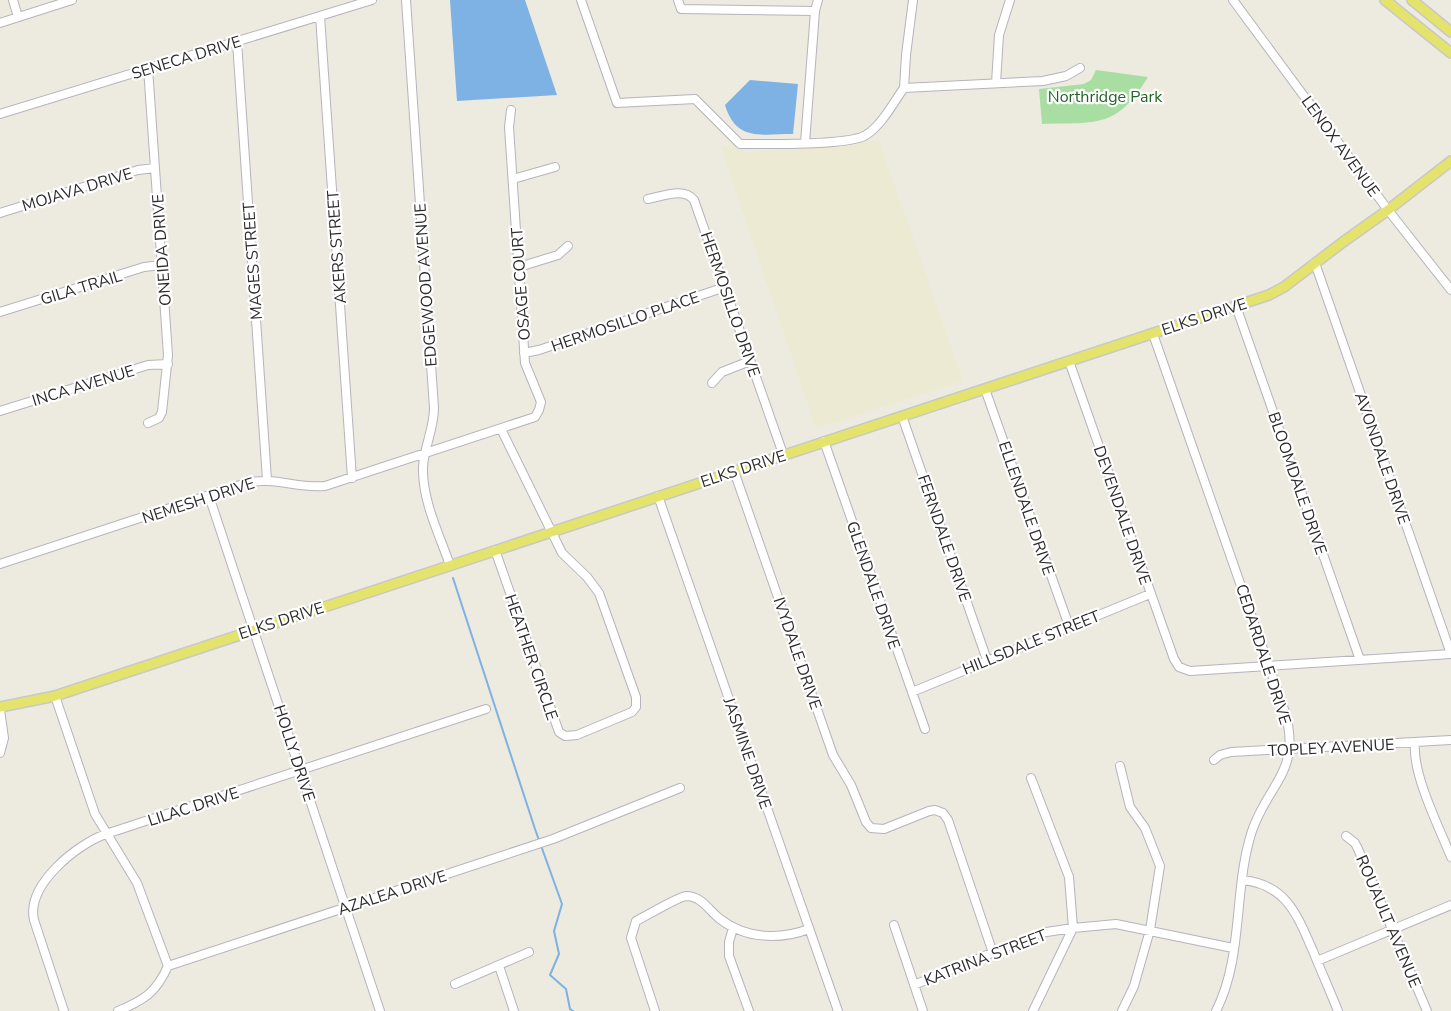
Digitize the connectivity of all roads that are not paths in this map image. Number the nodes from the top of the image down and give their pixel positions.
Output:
1 (13, 0) edge
2 (72, 0) edge
3 (372, 0) edge
4 (406, 0) edge
5 (581, 0) edge
6 (678, 0) edge
7 (818, 0) edge
8 (914, 0) edge
9 (1010, 0) edge
10 (1233, 0) edge
11 (1385, 0) edge
12 (1412, 0) edge
13 (815, 11) junction
14 (320, 16) junction
15 (18, 17) junction
16 (0, 23) edge
17 (1451, 32) edge
18 (237, 42) junction
19 (1451, 53) edge
20 (1080, 68) dead end
21 (148, 69) junction
22 (996, 83) junction
23 (904, 88) junction
24 (511, 110) dead end
25 (0, 114) edge
26 (805, 143) junction
27 (1451, 161) edge
28 (555, 167) dead end
29 (155, 168) junction
30 (513, 179) junction
31 (648, 199) dead end
32 (1388, 210) junction
33 (0, 213) edge
34 (568, 246) dead end
35 (1315, 263) junction
36 (162, 265) junction
37 (519, 267) junction
38 (725, 287) junction
39 (1451, 290) edge
40 (1236, 306) junction
41 (0, 312) edge
42 (1153, 334) junction
43 (524, 353) junction
44 (750, 361) junction
45 (1069, 361) junction
46 (168, 364) junction
47 (712, 383) dead end
48 (986, 389) junction
49 (0, 411) edge
50 (902, 416) junction
51 (148, 423) dead end
52 (501, 429) junction
53 (824, 441) junction
54 (425, 454) junction
55 (783, 454) junction
56 (734, 471) junction
57 (352, 478) junction
58 (267, 480) junction
59 (209, 496) junction
60 (658, 496) junction
61 (552, 531) junction
62 (495, 550) junction
63 (0, 564) edge
64 (450, 565) junction
65 (1150, 594) junction
66 (1069, 626) junction
67 (254, 629) junction
68 (1451, 654) edge
69 (987, 660) junction
70 (1360, 660) junction
71 (1269, 666) junction
72 (912, 692) junction
73 (55, 696) junction
74 (0, 708) edge
75 (486, 709) dead end
76 (925, 729) dead end
77 (1451, 740) edge
78 (1415, 743) junction
79 (1289, 748) junction
80 (0, 753) edge
81 (1214, 760) dead end
82 (1120, 766) dead end
83 (301, 770) junction
84 (1031, 778) dead end
85 (680, 788) dead end
86 (106, 834) junction
87 (1346, 836) dead end
88 (1451, 857) edge
89 (1243, 880) junction
90 (1451, 905) edge
91 (346, 907) junction
92 (894, 925) dead end
93 (733, 928) junction
94 (1073, 928) junction
95 (809, 929) junction
96 (1150, 930) junction
97 (1393, 930) junction
98 (1233, 948) junction
99 (529, 952) dead end
100 (993, 953) junction
101 (1317, 961) junction
102 (168, 966) junction
103 (499, 966) junction
104 (455, 984) dead end
105 (914, 985) junction
106 (64, 1011) edge
107 (118, 1011) edge
108 (380, 1011) edge
109 (514, 1011) edge
110 (655, 1011) edge
111 (748, 1011) edge
112 (838, 1011) edge
113 (923, 1011) edge
114 (1033, 1011) edge
115 (1122, 1011) edge
116 (1216, 1011) edge
117 (1338, 1011) edge
118 (1427, 1011) edge

1 - 15 street
2 - 15 street
3 - 14 street, SENECA DRIVE
4 - 54 street, EDGEWOOD AVENUE
5 - 26 street
6 - 13 street
7 - 13 street
8 - 23 street
9 - 22 street
10 - 32 street, LENOX AVENUE
11 - 19 main road
12 - 17 main road
13 - 26 street
14 - 18 street, SENECA DRIVE
14 - 57 street, AKERS STREET
15 - 16 street
18 - 21 street, SENECA DRIVE
18 - 58 street, MAGES STREET
20 - 22 street
21 - 25 street, SENECA DRIVE
21 - 29 street, ONEIDA DRIVE
22 - 23 street
23 - 26 street
24 - 30 street, OSAGE COURT
27 - 32 main road, ELKS DRIVE
28 - 30 street
29 - 33 street, MOJAVA DRIVE
29 - 36 street, ONEIDA DRIVE
30 - 37 street, OSAGE COURT
31 - 38 street, HERMOSILLO DRIVE
32 - 35 main road, ELKS DRIVE
32 - 39 street, LENOX AVENUE
34 - 37 street
35 - 40 main road, ELKS DRIVE
35 - 68 street, AVONDALE DRIVE
36 - 41 street, GILA TRAIL
36 - 46 street, ONEIDA DRIVE
37 - 43 street, OSAGE COURT
38 - 43 street, HERMOSILLO PLACE
38 - 44 street, HERMOSILLO DRIVE
40 - 42 main road, ELKS DRIVE
40 - 70 street, BLOOMDALE DRIVE
42 - 45 main road, ELKS DRIVE
42 - 71 street, CEDARDALE DRIVE
43 - 52 street, OSAGE COURT
44 - 47 street
44 - 55 street, HERMOSILLO DRIVE
45 - 48 main road, ELKS DRIVE
45 - 65 street, DEVENDALE DRIVE
46 - 49 street, INCA AVENUE
46 - 51 street, ONEIDA DRIVE
48 - 50 main road, ELKS DRIVE
48 - 66 street, ELLENDALE DRIVE
50 - 53 main road, ELKS DRIVE
50 - 69 street, FERNDALE DRIVE
52 - 54 street, NEMESH DRIVE
52 - 61 street
53 - 55 main road, ELKS DRIVE
53 - 72 street, GLENDALE DRIVE
54 - 57 street, NEMESH DRIVE
54 - 64 street, EDGEWOOD AVENUE
55 - 56 main road, ELKS DRIVE
56 - 60 main road, ELKS DRIVE
56 - 100 street, IVYDALE DRIVE
57 - 58 street, NEMESH DRIVE
58 - 59 street, NEMESH DRIVE
59 - 63 street, NEMESH DRIVE
59 - 67 street, HOLLY DRIVE
60 - 61 main road, ELKS DRIVE
60 - 95 street, JASMINE DRIVE
61 - 62 main road, ELKS DRIVE
61 - 62 street, HEATHER CIRCLE
62 - 64 main road, ELKS DRIVE
64 - 67 main road, ELKS DRIVE
65 - 66 street, HILLSDALE STREET
65 - 71 street, DEVENDALE DRIVE
66 - 69 street, HILLSDALE STREET
67 - 73 main road, ELKS DRIVE
67 - 83 street, HOLLY DRIVE
68 - 70 street
69 - 72 street, HILLSDALE STREET
70 - 71 street
71 - 79 street, CEDARDALE DRIVE
72 - 76 street, GLENDALE DRIVE
73 - 74 main road, ELKS DRIVE
73 - 86 street
74 - 80 street
75 - 83 street, LILAC DRIVE
77 - 78 street, TOPLEY AVENUE
78 - 79 street, TOPLEY AVENUE
78 - 88 street
79 - 81 street, TOPLEY AVENUE
79 - 89 street, CEDARDALE DRIVE
82 - 96 street
83 - 86 street, LILAC DRIVE
83 - 91 street, HOLLY DRIVE
84 - 94 street
85 - 91 street, AZALEA DRIVE
86 - 102 street
86 - 106 street, LILAC DRIVE
87 - 97 street, ROUAULT AVENUE
89 - 98 street, CEDARDALE DRIVE
89 - 101 street
90 - 97 street
91 - 102 street, AZALEA DRIVE
91 - 108 street, HOLLY DRIVE
92 - 105 street
93 - 95 street
93 - 110 street
93 - 111 street
94 - 96 street, KATRINA STREET
94 - 100 street, KATRINA STREET
94 - 114 street
95 - 112 street, JASMINE DRIVE
96 - 98 street, KATRINA STREET
96 - 115 street
97 - 101 street
97 - 118 street, ROUAULT AVENUE
98 - 116 street, CEDARDALE DRIVE
99 - 103 street
100 - 105 street, KATRINA STREET
101 - 117 street
102 - 107 street
103 - 104 street
103 - 109 street
105 - 113 street

